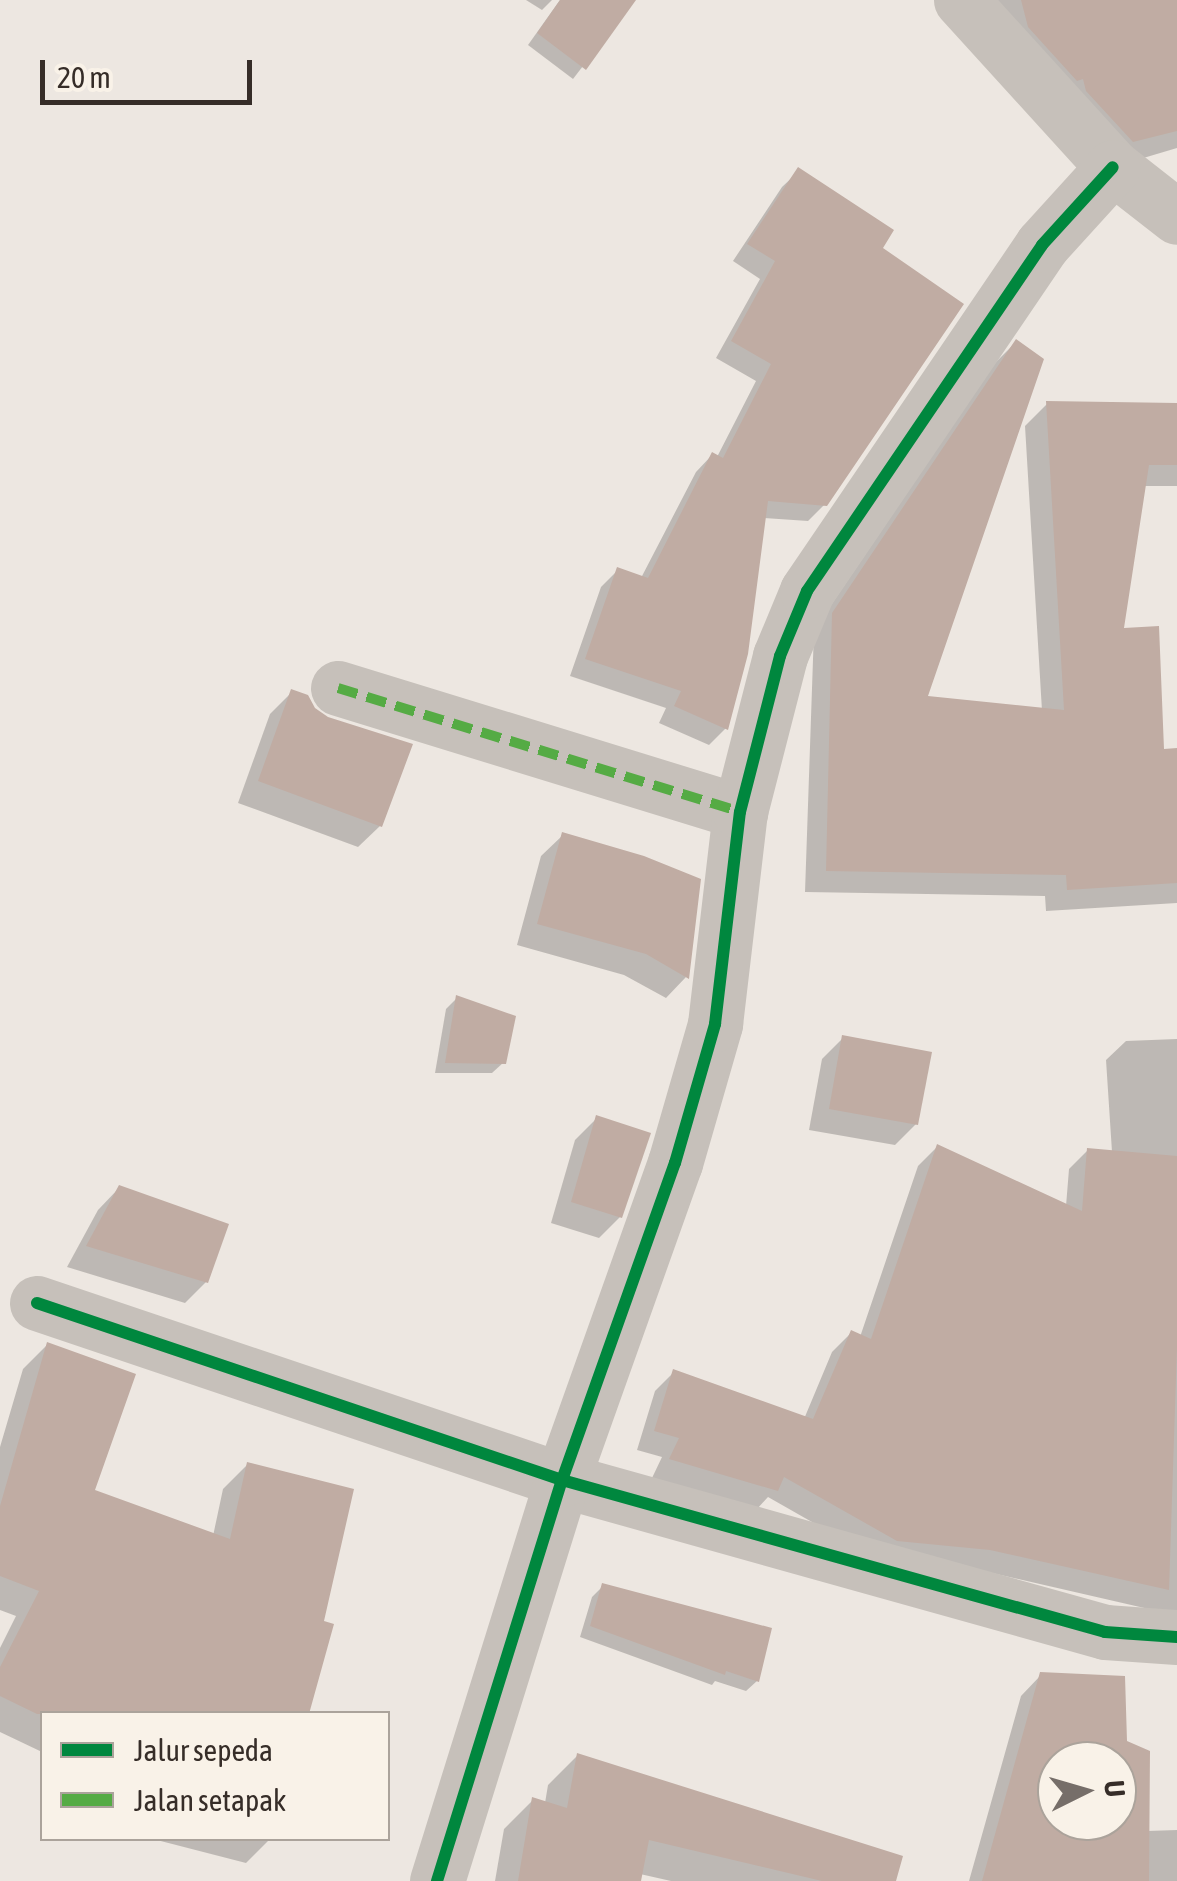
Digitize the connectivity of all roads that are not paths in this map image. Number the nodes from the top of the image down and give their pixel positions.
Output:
1 (961, 0) edge
2 (1113, 167) junction
3 (1177, 217) edge
4 (338, 688) dead end
5 (740, 812) junction
6 (38, 1303) dead end
7 (562, 1480) junction
8 (1177, 1636) edge
9 (437, 1881) edge

1 - 2 street
2 - 3 street
2 - 5 street
4 - 5 street
5 - 7 street
6 - 7 street
7 - 8 street
7 - 9 street

